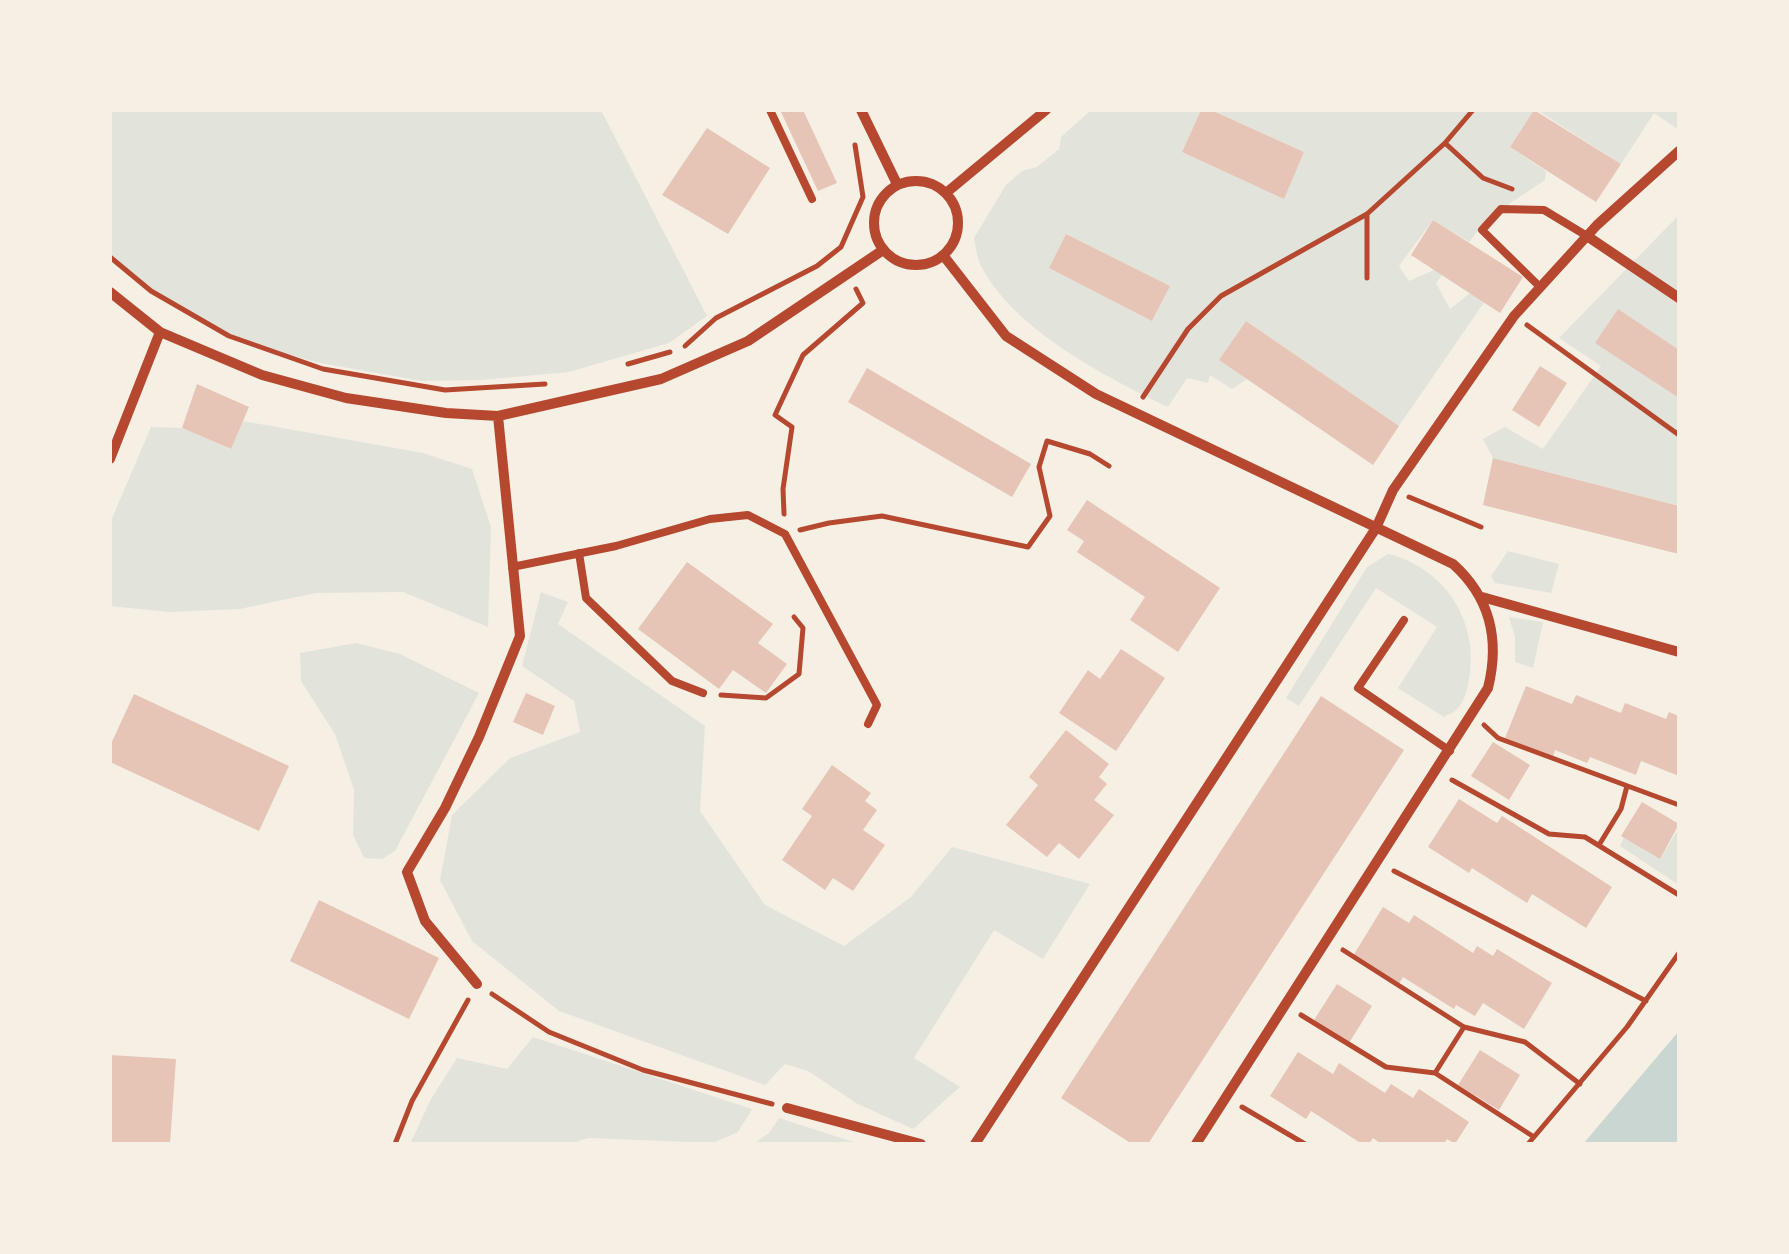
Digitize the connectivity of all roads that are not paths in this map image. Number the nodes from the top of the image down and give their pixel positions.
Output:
1 (770, 110) edge
2 (861, 110) edge
3 (1046, 110) edge
4 (1679, 152) edge
5 (897, 184) junction
6 (946, 193) junction
7 (812, 198) dead end
8 (1587, 236) junction
9 (883, 250) junction
10 (943, 256) junction
11 (1540, 287) junction
12 (110, 292) edge
13 (1679, 298) edge
14 (160, 332) junction
15 (498, 416) junction
16 (110, 459) edge
17 (1376, 528) junction
18 (580, 553) junction
19 (512, 567) junction
20 (1482, 597) junction
21 (1404, 620) dead end
22 (1679, 652) edge
23 (703, 694) road end
24 (868, 724) dead end
25 (1450, 751) junction
26 (477, 984) road end
27 (788, 1108) road end
28 (921, 1144) edge
29 (975, 1144) edge
30 (1196, 1144) edge

1 - 7 lane
2 - 5 street
3 - 6 street
4 - 8 street
5 - 6 street
5 - 9 street
6 - 10 street
8 - 11 street
8 - 11 lane
8 - 13 street
9 - 10 street
9 - 15 street
10 - 17 street
11 - 17 street
12 - 14 street
14 - 15 street
14 - 16 street
15 - 19 street
17 - 20 street
17 - 29 street
18 - 19 lane
18 - 23 lane
18 - 24 lane
19 - 26 street
20 - 22 street
20 - 25 street
21 - 25 lane
25 - 30 street
27 - 28 street

